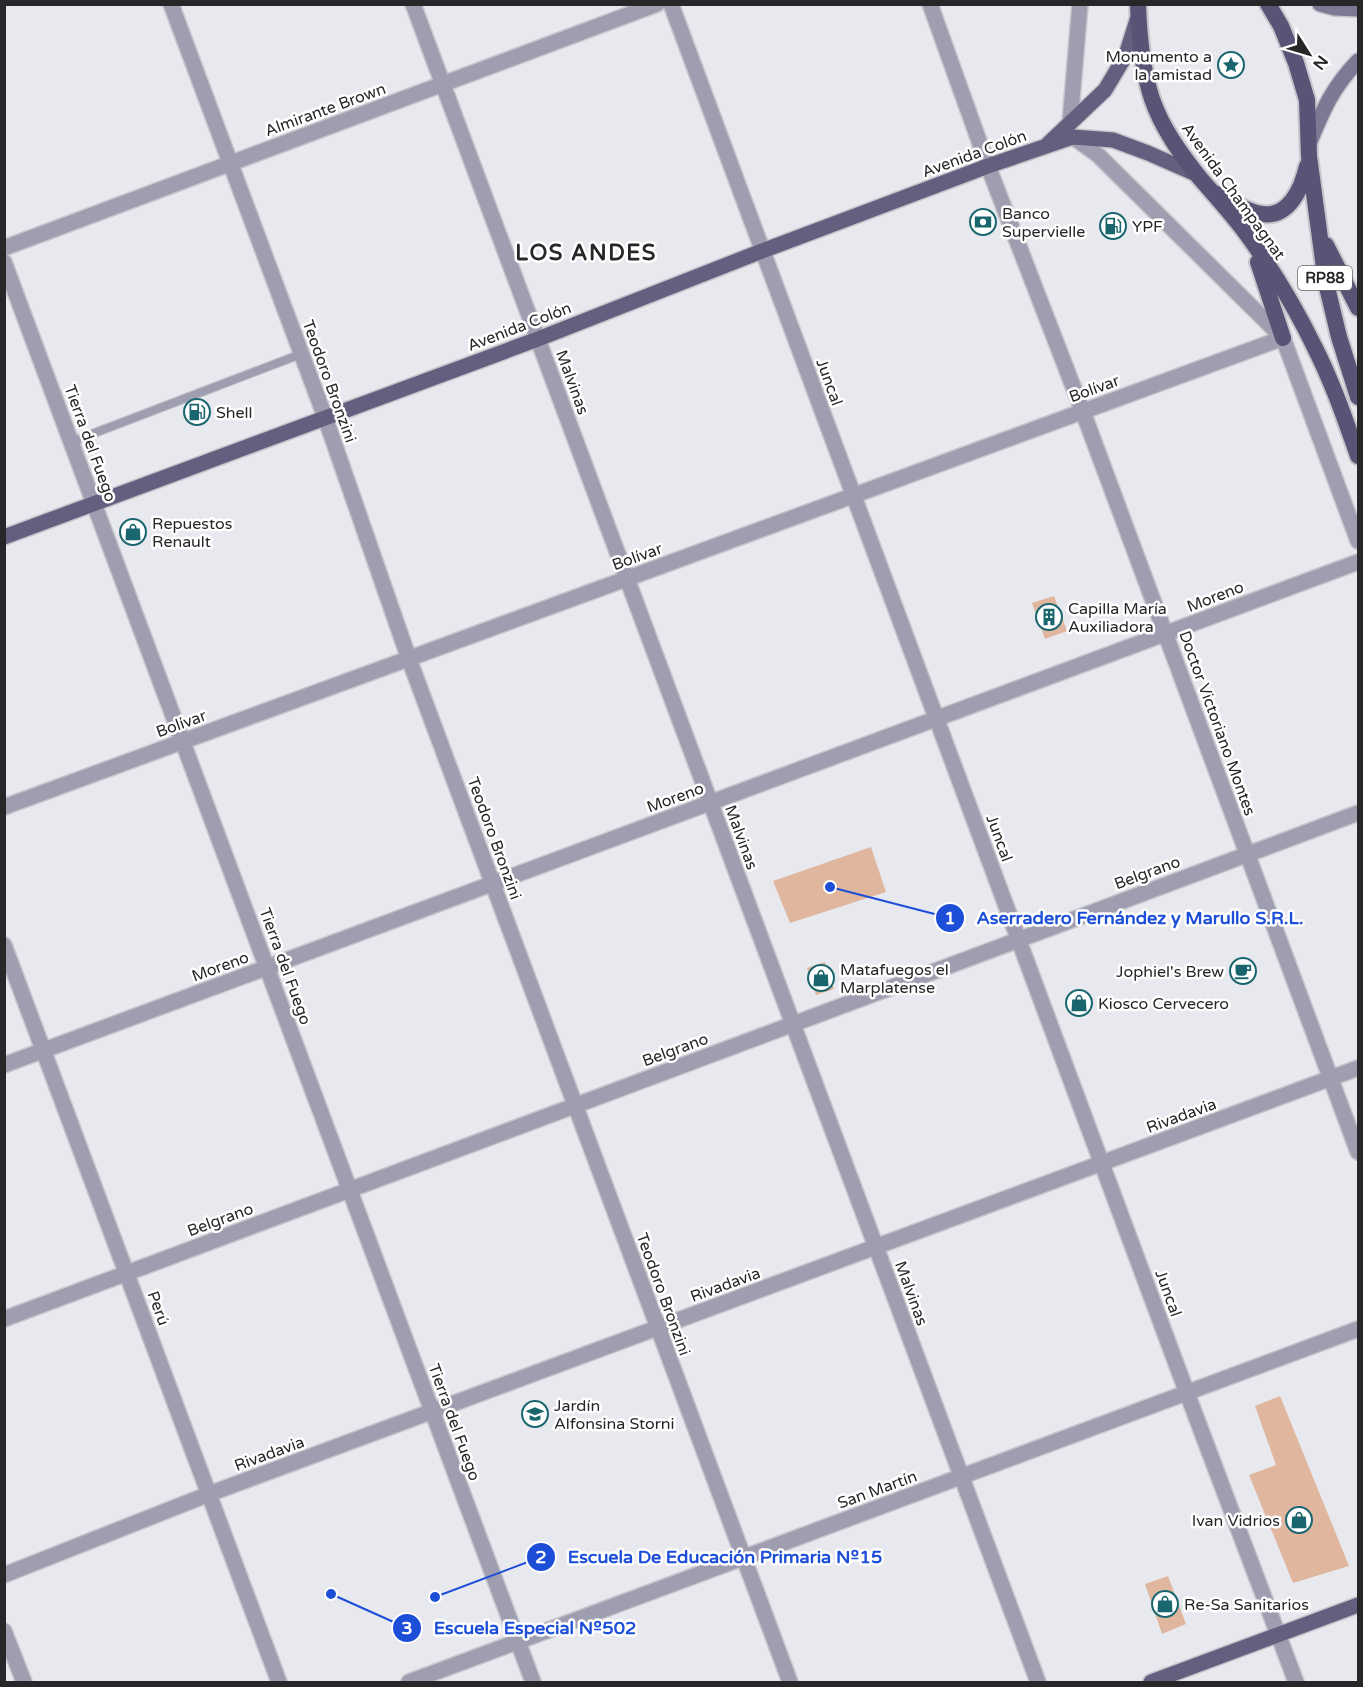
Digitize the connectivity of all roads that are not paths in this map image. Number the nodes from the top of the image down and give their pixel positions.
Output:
1 (171, 4) edge
2 (413, 4) edge
3 (657, 4) edge
4 (671, 4) edge
5 (930, 4) edge
6 (1080, 4) edge
7 (1268, 4) edge
8 (1320, 4) edge
9 (1359, 9) edge
10 (1138, 11) edge
11 (1359, 61) edge
12 (443, 84) junction
13 (1071, 130) junction
14 (1309, 150) junction
15 (230, 164) junction
16 (988, 166) junction
17 (1198, 175) junction
18 (1211, 191) junction
19 (1319, 232) junction
20 (1251, 238) junction
21 (4, 248) edge
22 (762, 251) junction
23 (4, 262) edge
24 (1359, 300) edge
25 (1358, 309) edge
26 (1283, 338) junction
27 (538, 339) junction
28 (301, 354) junction
29 (1359, 397) edge
30 (1083, 412) junction
31 (325, 417) junction
32 (71, 442) junction
33 (1359, 456) edge
34 (853, 496) junction
35 (95, 505) junction
36 (4, 537) edge
37 (1359, 541) edge
38 (1359, 562) edge
39 (627, 579) junction
40 (1166, 634) junction
41 (409, 659) junction
42 (936, 719) junction
43 (183, 742) junction
44 (710, 803) junction
45 (4, 807) edge
46 (1359, 813) edge
47 (1248, 854) junction
48 (493, 884) junction
49 (1018, 940) junction
50 (4, 945) edge
51 (267, 967) junction
52 (792, 1024) junction
53 (44, 1050) junction
54 (4, 1065) edge
55 (1359, 1068) edge
56 (1331, 1078) junction
57 (575, 1105) junction
58 (1359, 1152) edge
59 (1102, 1163) junction
60 (349, 1190) junction
61 (875, 1247) junction
62 (127, 1273) junction
63 (4, 1319) edge
64 (658, 1328) junction
65 (1359, 1329) edge
66 (1187, 1394) junction
67 (432, 1412) junction
68 (961, 1477) junction
69 (209, 1494) junction
70 (744, 1558) junction
71 (4, 1575) edge
72 (1359, 1605) edge
73 (4, 1631) edge
74 (1278, 1635) junction
75 (518, 1642) junction
76 (24, 1683) edge
77 (279, 1683) edge
78 (409, 1683) edge
79 (533, 1683) edge
80 (790, 1683) edge
81 (1038, 1683) edge
82 (1151, 1683) edge
83 (1296, 1683) edge

1 - 15 street, Teodoro Bronzini
2 - 12 street, Malvinas
3 - 12 street, Almirante Brown
4 - 22 street, Juncal
5 - 16 street, Doctor Victoriano Montes
6 - 13 street
7 - 14 highway, RP88
8 - 9 main road
10 - 13 main road, Avenida Colón
10 - 17 highway, Avenida Champagnat / RP88
11 - 14 main road
12 - 15 street, Almirante Brown
12 - 27 street, Malvinas
13 - 16 main road, Avenida Colón
13 - 17 main road
13 - 26 street
14 - 18 highway, RP88
14 - 19 highway, RP88
15 - 21 street, Almirante Brown
15 - 28 street, Teodoro Bronzini
16 - 22 main road, Avenida Colón
16 - 30 street, Doctor Victoriano Montes
17 - 18 highway, Avenida Champagnat / RP88
18 - 20 highway, Avenida Champagnat / RP88
19 - 25 highway
19 - 29 highway, RP88
20 - 26 highway
20 - 33 highway, Avenida Champagnat / RP88
22 - 27 main road, Avenida Colón
22 - 34 street, Juncal
23 - 32 street, Tierra del Fuego
24 - 25 street
26 - 30 street, Bolívar
26 - 37 street
27 - 31 main road, Avenida Colón
27 - 39 street, Malvinas
28 - 31 street, Teodoro Bronzini
28 - 32 lane
30 - 34 street, Bolívar
30 - 40 street, Doctor Victoriano Montes
31 - 35 main road, Avenida Colón
31 - 41 street, Teodoro Bronzini
32 - 35 street, Tierra del Fuego
34 - 39 street, Bolívar
34 - 42 street, Juncal
35 - 36 main road, Avenida Colón
35 - 43 street, Tierra del Fuego
38 - 40 street, Moreno
39 - 41 street, Bolívar
39 - 44 street, Malvinas
40 - 42 street, Moreno
40 - 47 street, Doctor Victoriano Montes
41 - 43 street, Bolívar
41 - 48 street, Teodoro Bronzini
42 - 44 street, Moreno
42 - 49 street, Juncal
43 - 45 street, Bolívar
43 - 51 street, Tierra del Fuego
44 - 48 street, Moreno
44 - 52 street, Malvinas
46 - 47 street, Belgrano
47 - 49 street, Belgrano
47 - 56 street, Doctor Victoriano Montes
48 - 51 street, Moreno
48 - 57 street, Teodoro Bronzini
49 - 52 street, Belgrano
49 - 59 street, Juncal
50 - 53 street, Perú
51 - 53 street, Moreno
51 - 60 street, Tierra del Fuego
52 - 57 street, Belgrano
52 - 61 street, Malvinas
53 - 54 street, Moreno
53 - 62 street, Perú
55 - 56 street, Rivadavia
56 - 58 street, Doctor Victoriano Montes
56 - 59 street, Rivadavia
57 - 60 street, Belgrano
57 - 64 street, Teodoro Bronzini
59 - 61 street, Rivadavia
59 - 66 street, Juncal
60 - 62 street, Belgrano
60 - 67 street, Tierra del Fuego
61 - 64 street, Rivadavia
61 - 68 street, Malvinas
62 - 63 street, Belgrano
62 - 69 street, Perú
64 - 67 street, Rivadavia
64 - 70 street, Teodoro Bronzini
65 - 66 street, San Martín
66 - 68 street, San Martín
66 - 74 street, Juncal
67 - 69 street, Rivadavia
67 - 75 street, Tierra del Fuego
68 - 70 street, San Martín
68 - 81 street, Malvinas
69 - 71 street, Rivadavia
69 - 77 street, Perú
70 - 75 street, San Martín
70 - 80 street, Teodoro Bronzini
72 - 74 main road
73 - 76 street
74 - 82 main road
74 - 83 street, Juncal
75 - 78 street, San Martín
75 - 79 street, Tierra del Fuego

